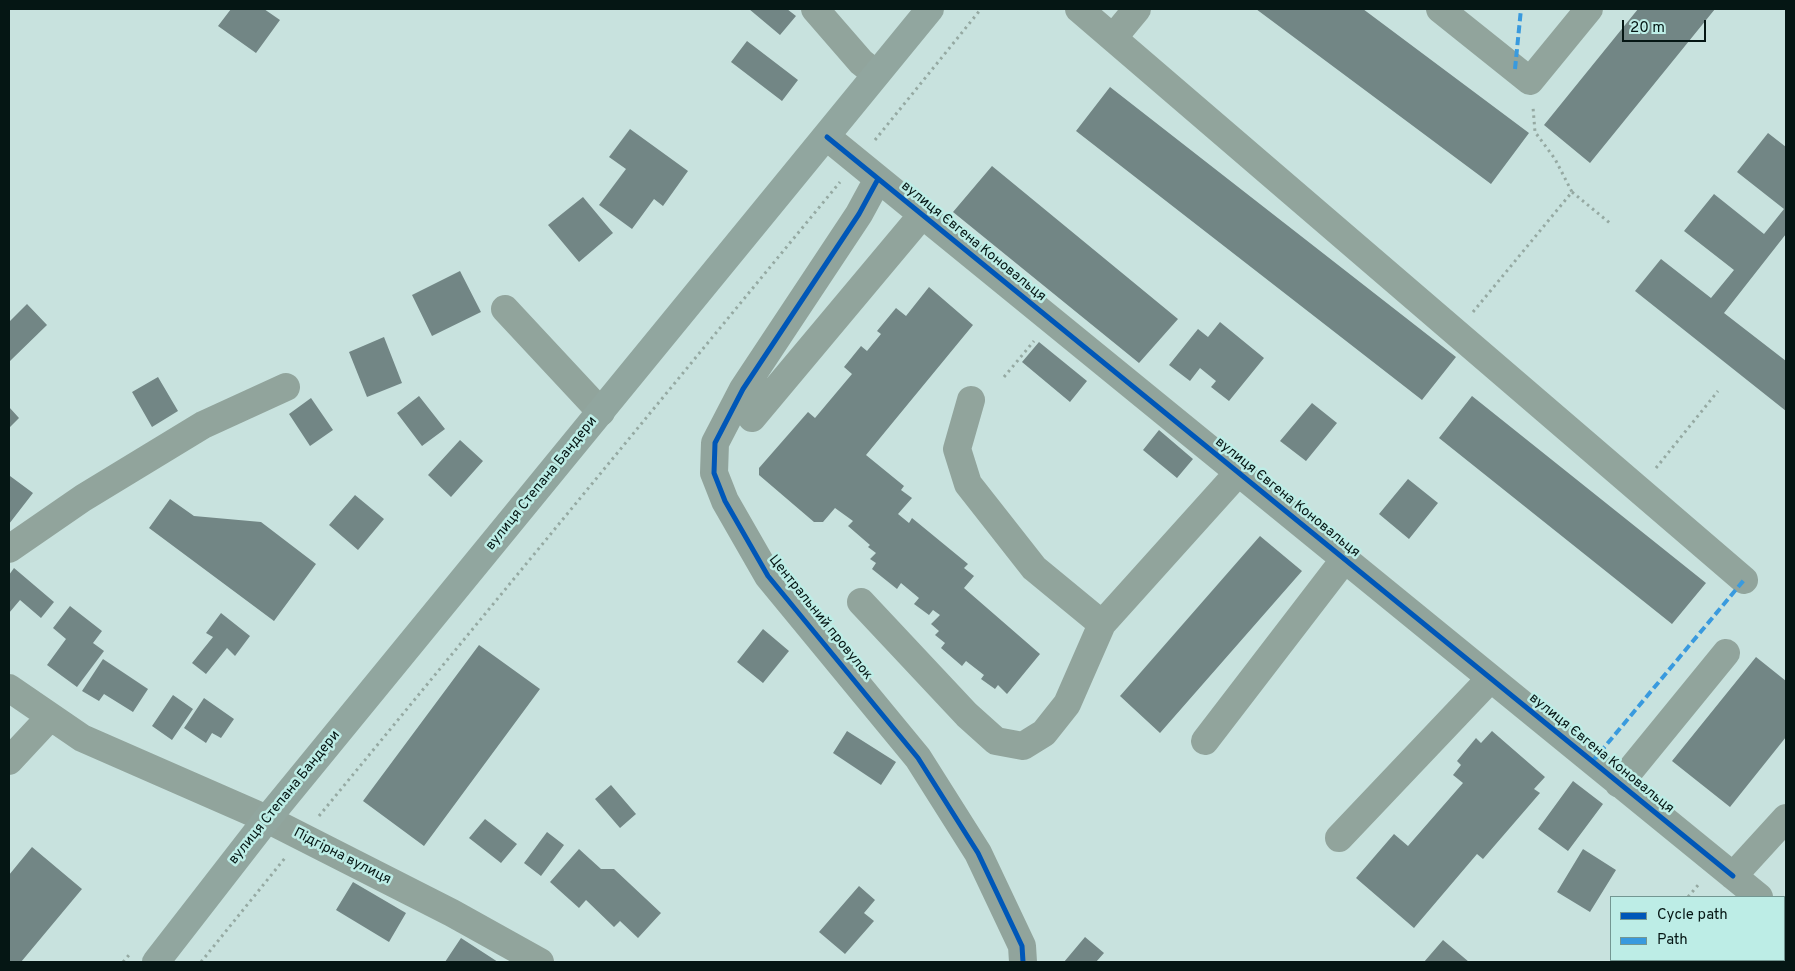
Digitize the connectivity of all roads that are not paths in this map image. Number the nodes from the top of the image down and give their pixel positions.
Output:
1 (930, 9) edge
2 (1079, 9) edge
3 (1137, 9) edge
4 (1440, 9) edge
5 (1589, 9) edge
6 (820, 13) edge
7 (1113, 38) junction
8 (876, 74) junction
9 (827, 137) junction
10 (878, 179) junction
11 (922, 215) junction
12 (505, 309) dead end
13 (286, 387) dead end
14 (971, 400) dead end
15 (601, 412) junction
16 (752, 418) dead end
17 (1238, 473) junction
18 (9, 550) edge
19 (1344, 560) junction
20 (1744, 580) dead end
21 (861, 602) dead end
22 (1102, 624) junction
23 (1726, 653) dead end
24 (1490, 679) junction
25 (9, 688) edge
26 (50, 717) junction
27 (1206, 742) dead end
28 (9, 762) edge
29 (1619, 784) junction
30 (1786, 818) edge
31 (267, 819) junction
32 (1339, 838) dead end
33 (1733, 876) junction
34 (1758, 896) edge
35 (156, 962) edge
36 (540, 962) edge
37 (1023, 962) edge

1 - 8 main road, вулиця Степана Бандери
2 - 7 street
3 - 7 street
4 - 5 street
6 - 8 street
7 - 20 street
8 - 9 main road, вулиця Степана Бандери
9 - 10 street, вулиця Євгена Коновальця
9 - 15 main road, вулиця Степана Бандери
10 - 11 street, вулиця Євгена Коновальця
10 - 37 street, Центральний провулок
11 - 16 street
11 - 17 street, вулиця Євгена Коновальця
12 - 15 street
13 - 18 street
14 - 22 street
15 - 31 main road, вулиця Степана Бандери
17 - 19 street, вулиця Євгена Коновальця
17 - 22 street
19 - 24 street, вулиця Євгена Коновальця
19 - 27 street
21 - 22 street
23 - 29 street
24 - 29 street, вулиця Євгена Коновальця
24 - 32 street
25 - 26 street, Підгірна вулиця
26 - 28 street
26 - 31 street, Підгірна вулиця
29 - 33 street, вулиця Євгена Коновальця
30 - 33 street
31 - 35 main road, вулиця Степана Бандери
31 - 36 street, Підгірна вулиця
33 - 34 street, вулиця Євгена Коновальця

